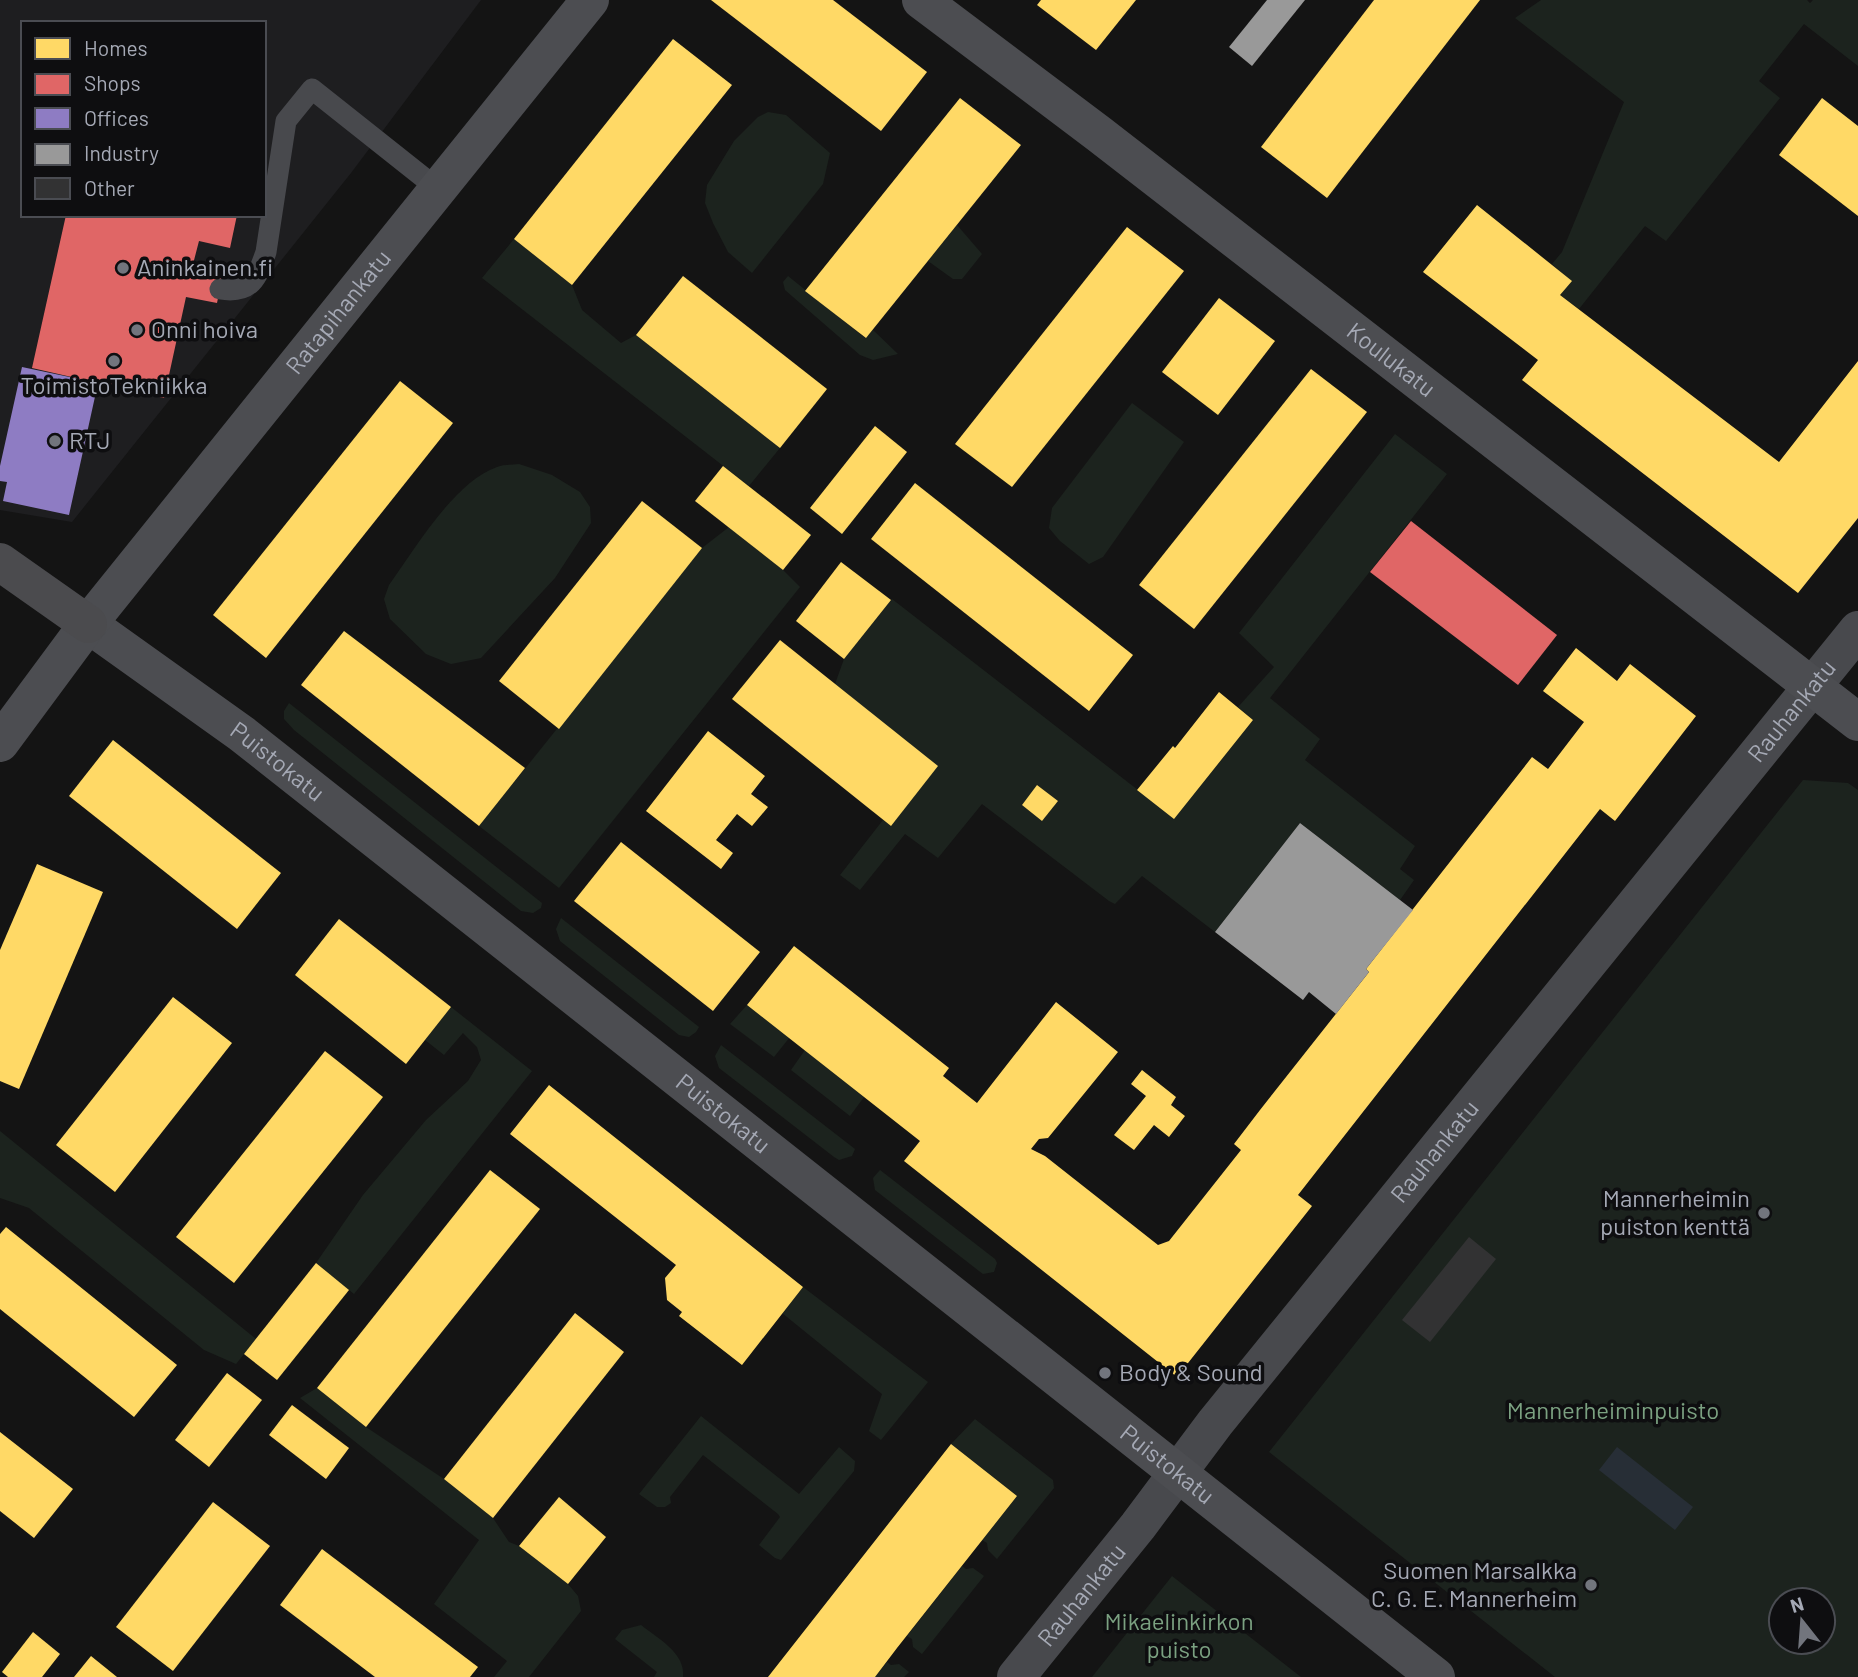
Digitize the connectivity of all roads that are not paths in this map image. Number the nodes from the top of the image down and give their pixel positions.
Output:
1 (590, 0) edge
2 (921, 0) edge
3 (438, 190) junction
4 (220, 289) dead end
5 (0, 562) edge
6 (88, 624) junction
7 (1858, 630) edge
8 (1813, 687) junction
9 (1858, 722) edge
10 (0, 743) edge
11 (1178, 1474) junction
12 (1016, 1677) edge
13 (1436, 1677) edge

1 - 3 main road, Ratapihankatu
2 - 8 main road, Koulukatu
3 - 4 lane
3 - 6 main road, Ratapihankatu
5 - 6 highway, Puistokatu
6 - 10 main road, Ratapihankatu
6 - 11 main road, Puistokatu
7 - 8 street, Rauhankatu
8 - 9 main road, Koulukatu
8 - 11 street, Rauhankatu
11 - 12 street, Rauhankatu
11 - 13 main road, Puistokatu

